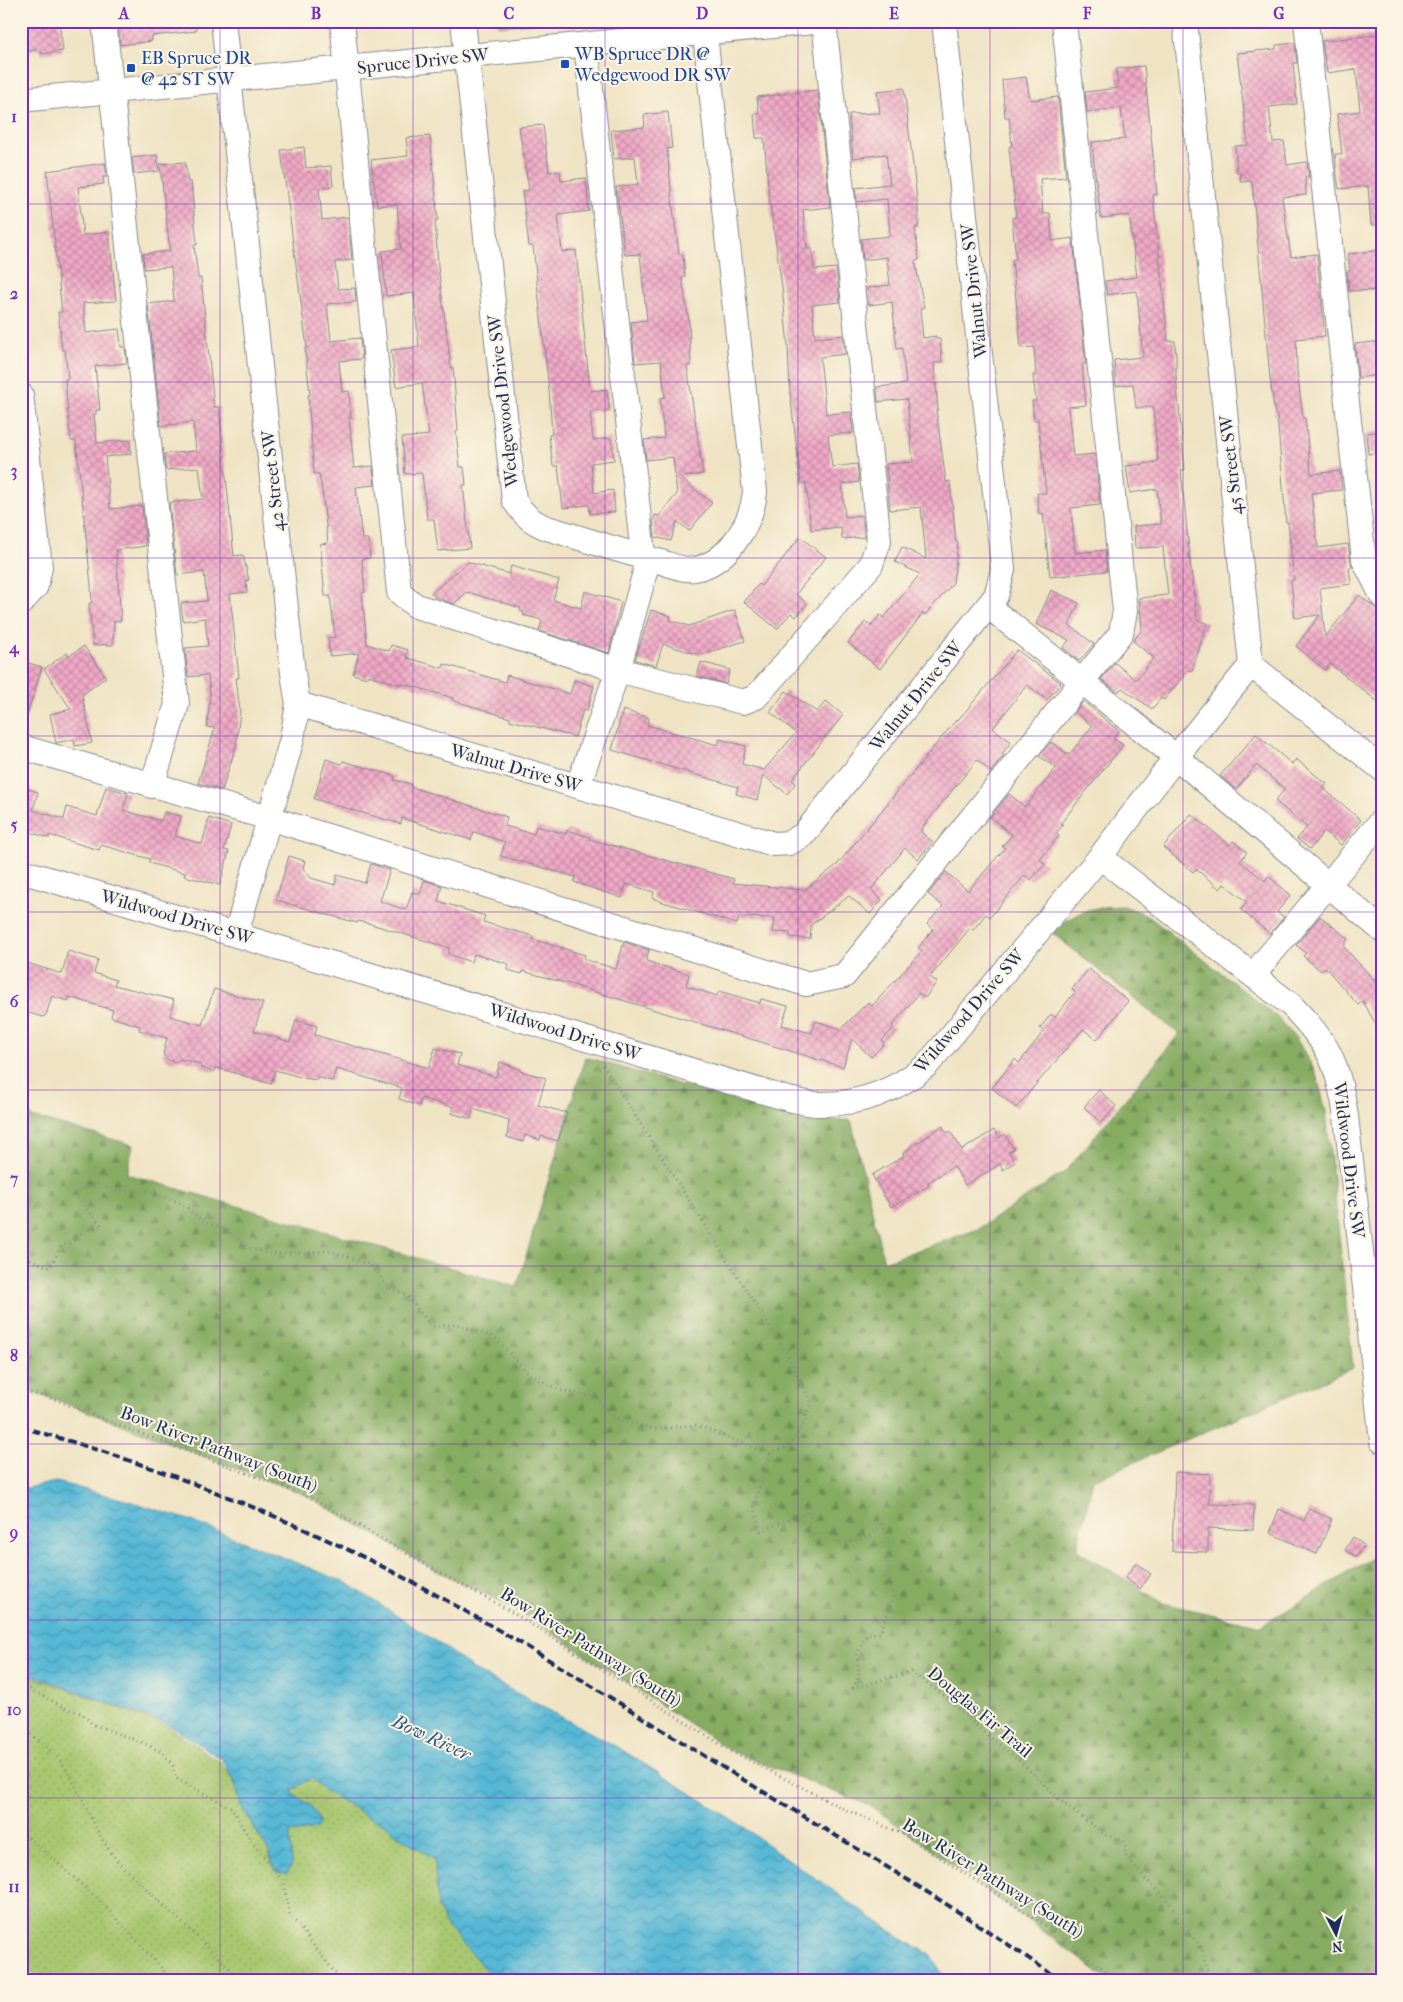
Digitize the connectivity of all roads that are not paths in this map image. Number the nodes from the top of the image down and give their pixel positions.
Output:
1 (104, 21) edge
2 (223, 21) edge
3 (342, 21) edge
4 (463, 21) edge
5 (824, 21) edge
6 (944, 21) edge
7 (1064, 21) edge
8 (1185, 21) edge
9 (1306, 21) edge
10 (705, 34) junction
11 (586, 45) junction
12 (466, 56) junction
13 (348, 68) junction
14 (229, 79) junction
15 (112, 91) junction
16 (21, 100) edge
17 (21, 396) edge
18 (644, 557) junction
19 (1382, 596) edge
20 (21, 603) edge
21 (988, 606) junction
22 (1251, 665) junction
23 (618, 670) junction
24 (1083, 682) junction
25 (298, 704) junction
26 (21, 747) edge
27 (1176, 757) junction
28 (1382, 769) edge
29 (152, 786) junction
30 (578, 786) junction
31 (269, 818) junction
32 (1382, 820) edge
33 (1100, 857) junction
34 (21, 871) edge
35 (1329, 885) junction
36 (1382, 930) edge
37 (236, 934) junction
38 (1253, 975) junction
39 (1382, 1441) edge

1 - 15 street
2 - 14 street, 42 Street SW
3 - 13 street
4 - 12 street, Wedgewood Drive SW
5 - 10 street, Spruce Drive SW
5 - 23 street
6 - 21 street, Walnut Drive SW
7 - 24 street
8 - 22 street, 45 Street SW
9 - 19 street
10 - 11 street, Spruce Drive SW
10 - 18 street, Wedgewood Drive SW
11 - 12 street, Spruce Drive SW
11 - 18 street
12 - 13 street, Spruce Drive SW
12 - 18 street, Wedgewood Drive SW
13 - 14 street, Spruce Drive SW
13 - 23 street
14 - 15 street, Spruce Drive SW
14 - 25 street, 42 Street SW
15 - 16 street, Spruce Drive SW
15 - 29 street
17 - 20 street
18 - 23 street
21 - 24 street
21 - 30 street, Walnut Drive SW
22 - 27 street
22 - 28 street
23 - 30 street
24 - 27 street
24 - 31 street
25 - 30 street, Walnut Drive SW
25 - 31 street, 42 Street SW
26 - 29 street
27 - 33 street
27 - 35 street
29 - 31 street
31 - 37 street, 42 Street SW
32 - 35 street
33 - 37 street, Wildwood Drive SW
33 - 38 street, Wildwood Drive SW
34 - 37 street, Wildwood Drive SW
35 - 36 street
35 - 38 street
38 - 39 street, Wildwood Drive SW

